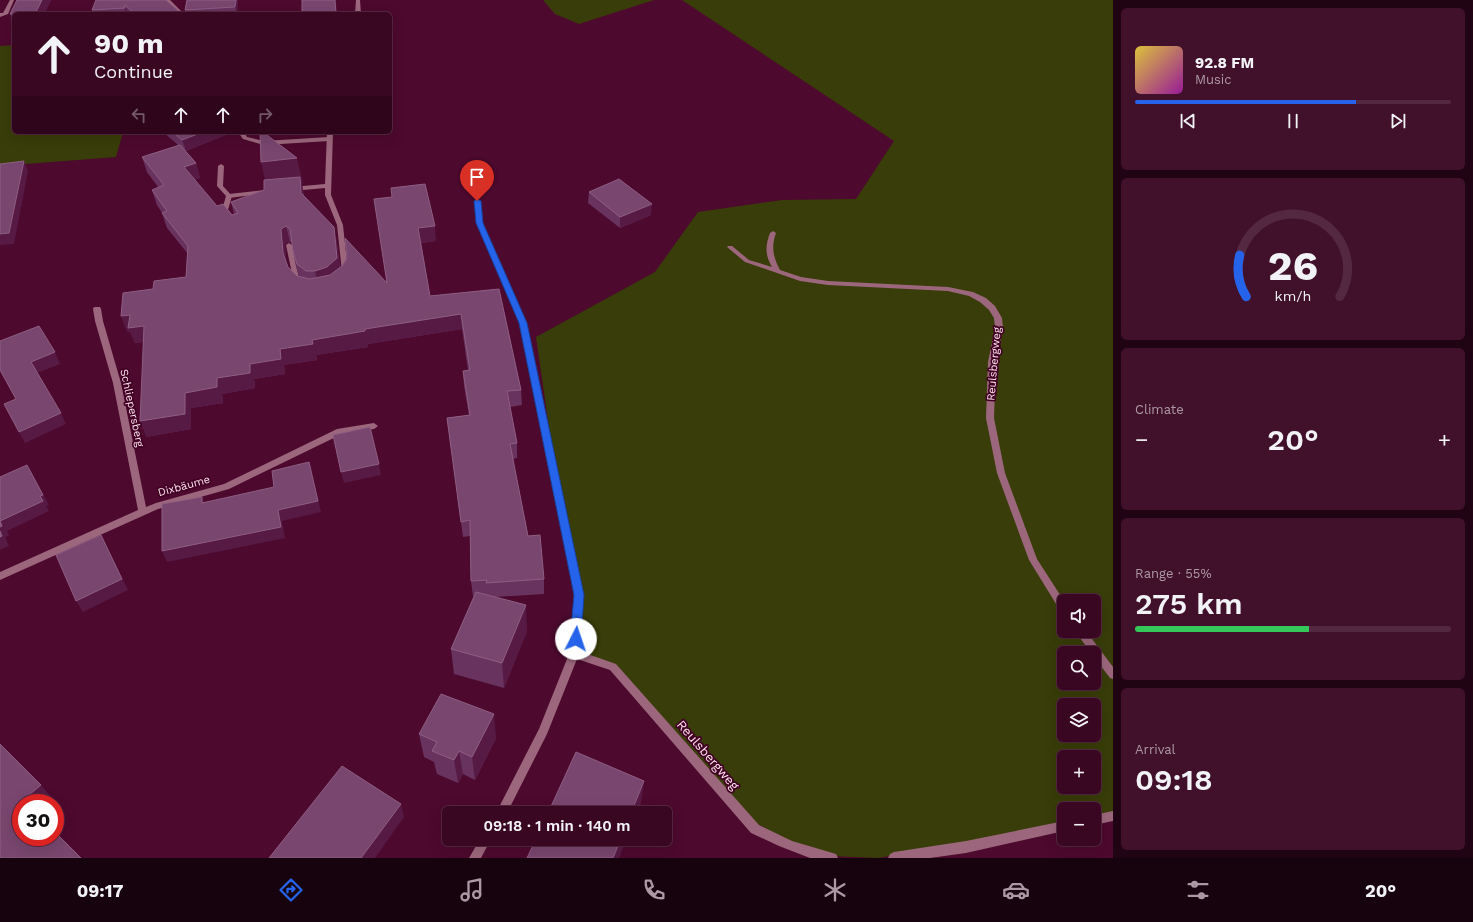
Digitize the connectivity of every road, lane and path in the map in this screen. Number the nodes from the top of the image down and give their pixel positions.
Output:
1 (12, 0) edge
2 (167, 0) edge
3 (358, 0) edge
4 (179, 12) edge
5 (358, 12) edge
6 (0, 15) edge
7 (242, 134) edge
8 (330, 134) edge
9 (329, 139) junction
10 (221, 166) dead end
11 (328, 186) junction
12 (282, 190) edge
13 (275, 191) edge
14 (229, 196) junction
15 (477, 201) dead end
16 (234, 222) edge
17 (773, 233) dead end
18 (289, 245) edge
19 (730, 247) dead end
20 (777, 270) junction
21 (341, 280) edge
22 (302, 288) edge
23 (97, 309) dead end
24 (374, 426) dead end
25 (143, 512) junction
26 (0, 576) edge
27 (1057, 598) edge
28 (1085, 638) edge
29 (574, 654) junction
30 (1113, 674) edge
31 (505, 806) edge
32 (1113, 816) edge
33 (1101, 819) edge
34 (1057, 828) edge
35 (482, 846) edge
36 (475, 858) edge
37 (832, 858) edge
38 (894, 858) edge

1 - 6 street
2 - 4 street
3 - 5 street
7 - 9 street
8 - 9 street
9 - 11 street
10 - 14 street
11 - 12 street
11 - 21 street
13 - 14 street
14 - 16 street
15 - 29 street
17 - 20 street
18 - 22 street
19 - 20 street, Reulsbergweg
20 - 27 street, Reulsbergweg
23 - 25 street, Schliepersberg
24 - 25 street, Dixbäume
25 - 26 street, Dixbäume
28 - 30 street
29 - 31 street
29 - 37 street, Reulsbergweg
32 - 33 street
34 - 38 street
35 - 36 street

